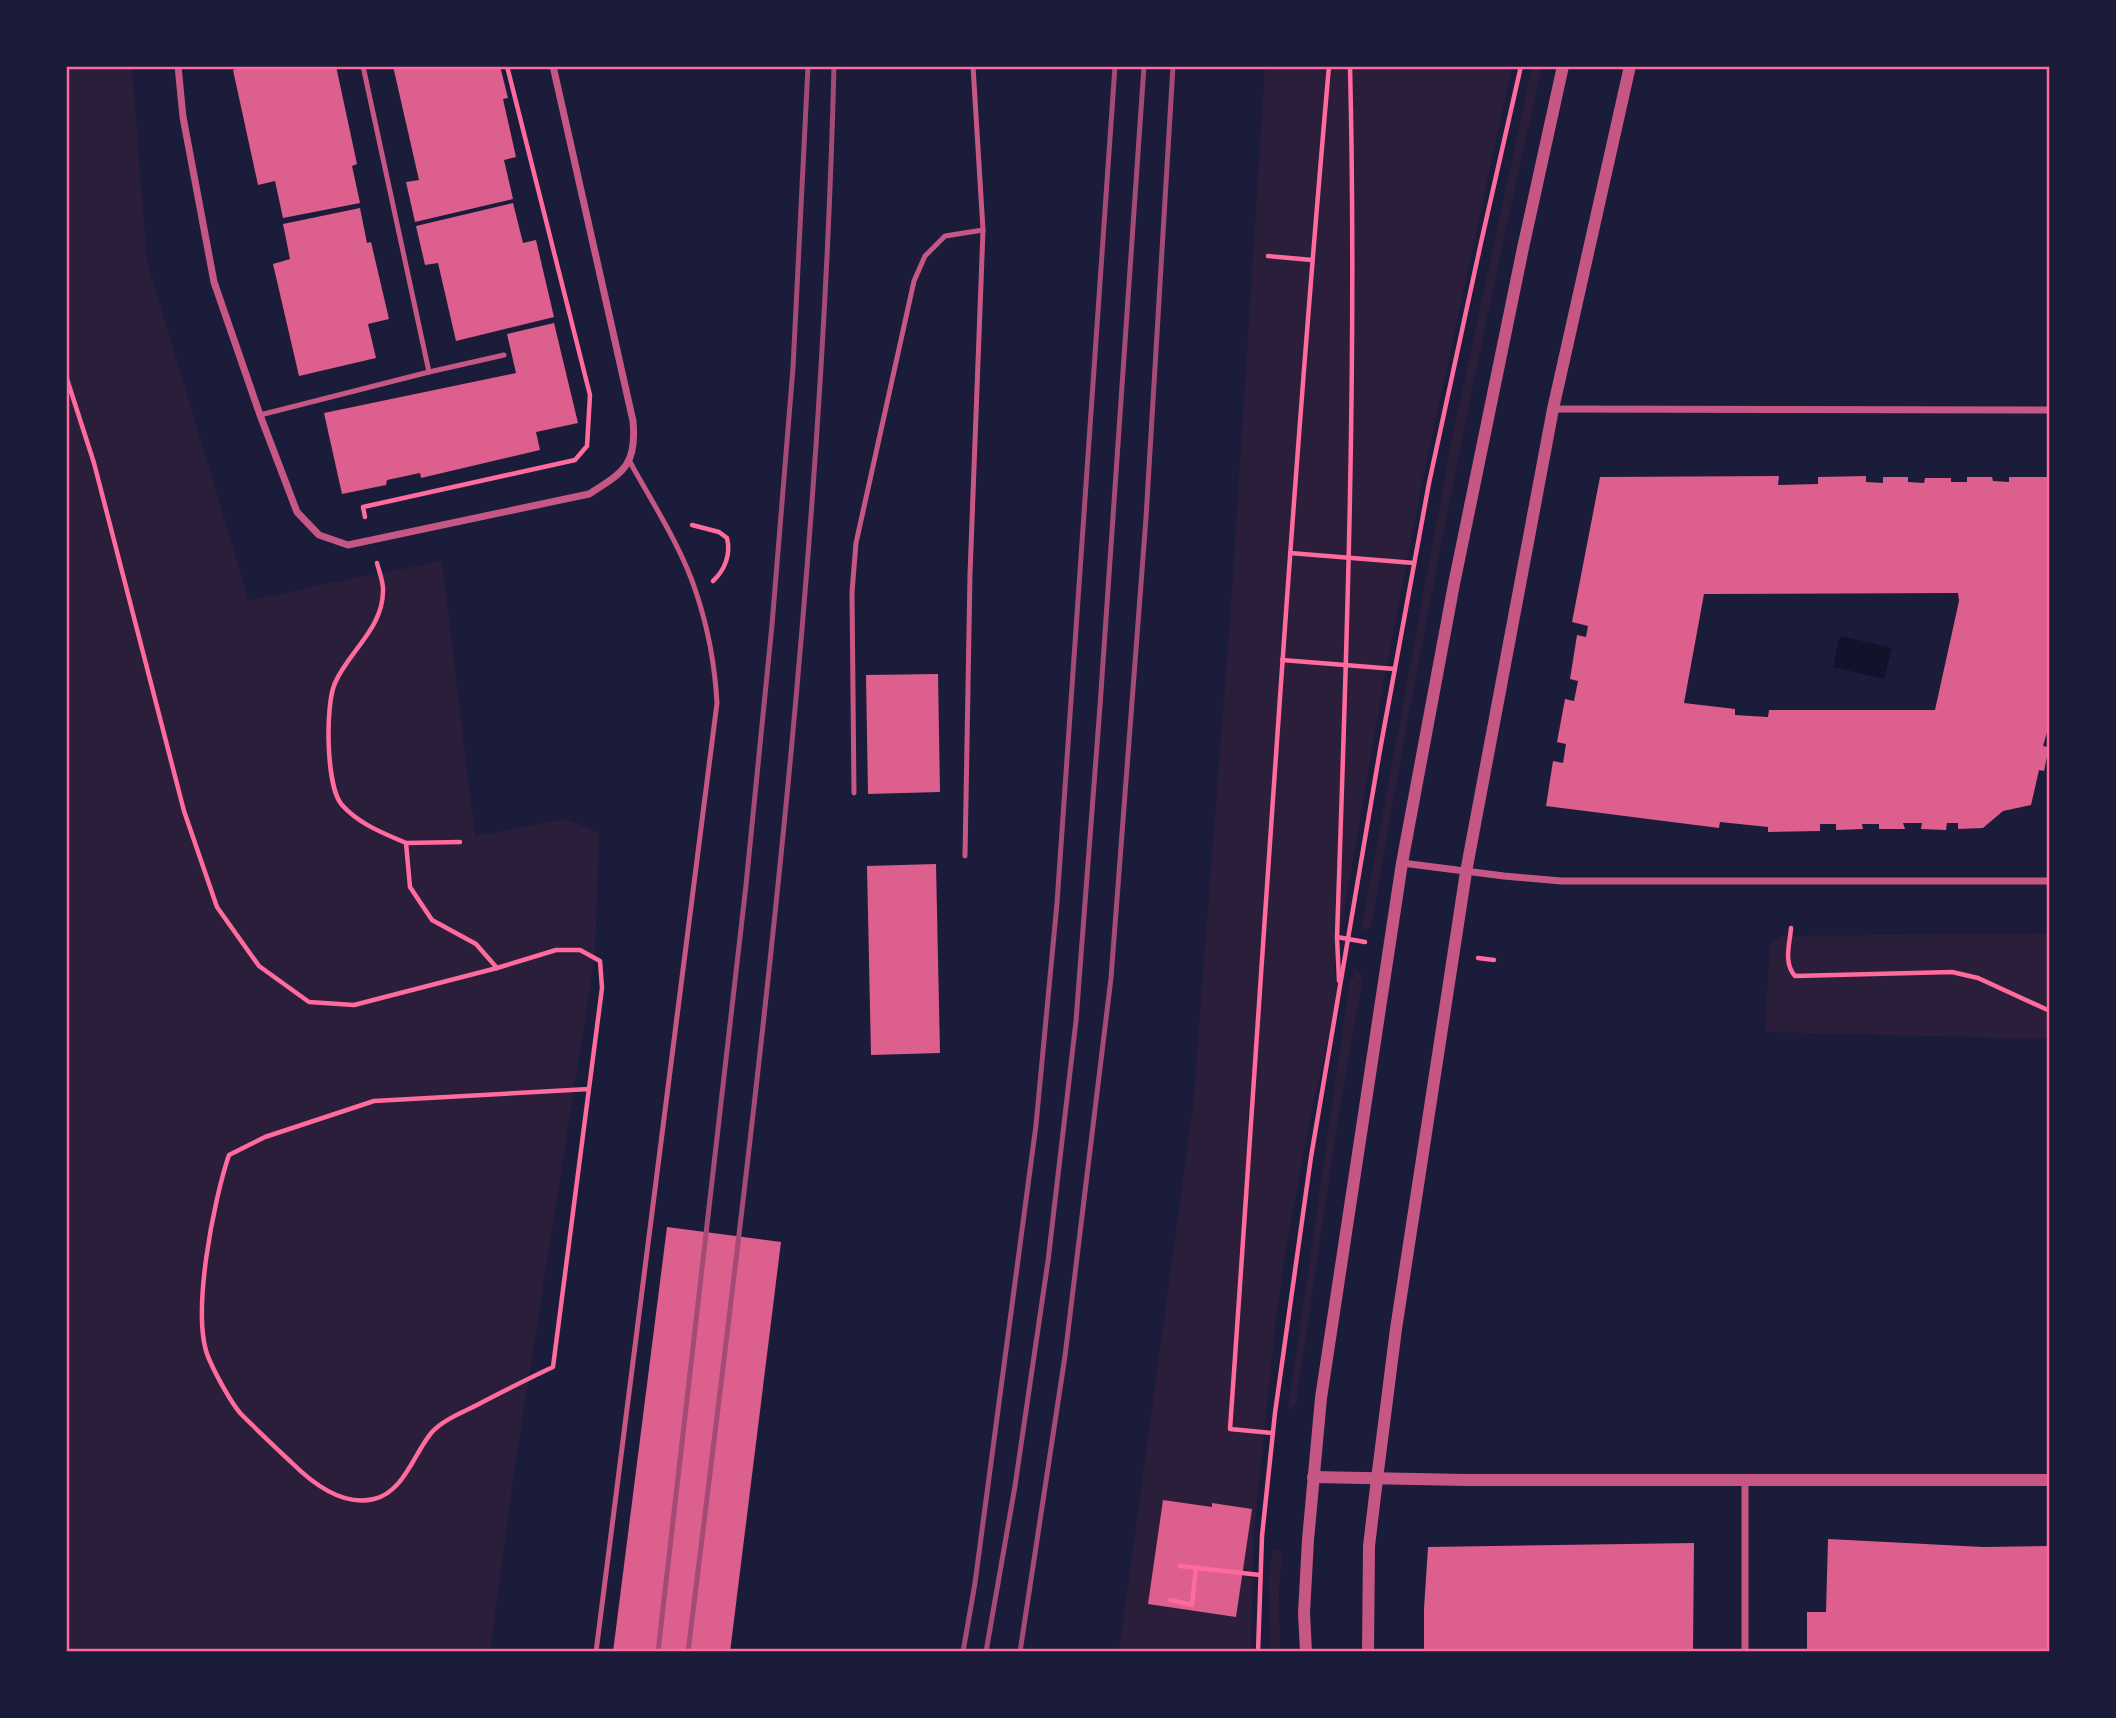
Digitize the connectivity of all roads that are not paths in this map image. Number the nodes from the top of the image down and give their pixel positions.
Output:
1 (178, 66) edge
2 (363, 66) edge
3 (553, 66) edge
4 (973, 66) edge
5 (1563, 66) edge
6 (1630, 66) edge
7 (983, 230) junction
8 (504, 355) dead end
9 (429, 372) junction
10 (1553, 409) junction
11 (2049, 410) edge
12 (260, 415) junction
13 (630, 461) junction
14 (854, 793) dead end
15 (965, 856) dead end
16 (1402, 863) junction
17 (1466, 872) junction
18 (2049, 881) edge
19 (1313, 1477) junction
20 (1377, 1479) junction
21 (1745, 1479) junction
22 (2049, 1480) edge
23 (596, 1651) edge
24 (1306, 1651) edge
25 (1368, 1651) edge
26 (1745, 1651) edge

1 - 12 street
2 - 9 lane
3 - 13 street
4 - 7 lane
5 - 16 street
6 - 10 street
7 - 14 lane
7 - 15 lane
8 - 9 lane
9 - 12 lane
10 - 11 street
10 - 17 street
12 - 13 street
13 - 23 lane
16 - 17 street
16 - 19 street
17 - 18 street
17 - 20 street
19 - 20 street
19 - 24 street
20 - 21 street
20 - 25 street
21 - 22 street
21 - 26 street

